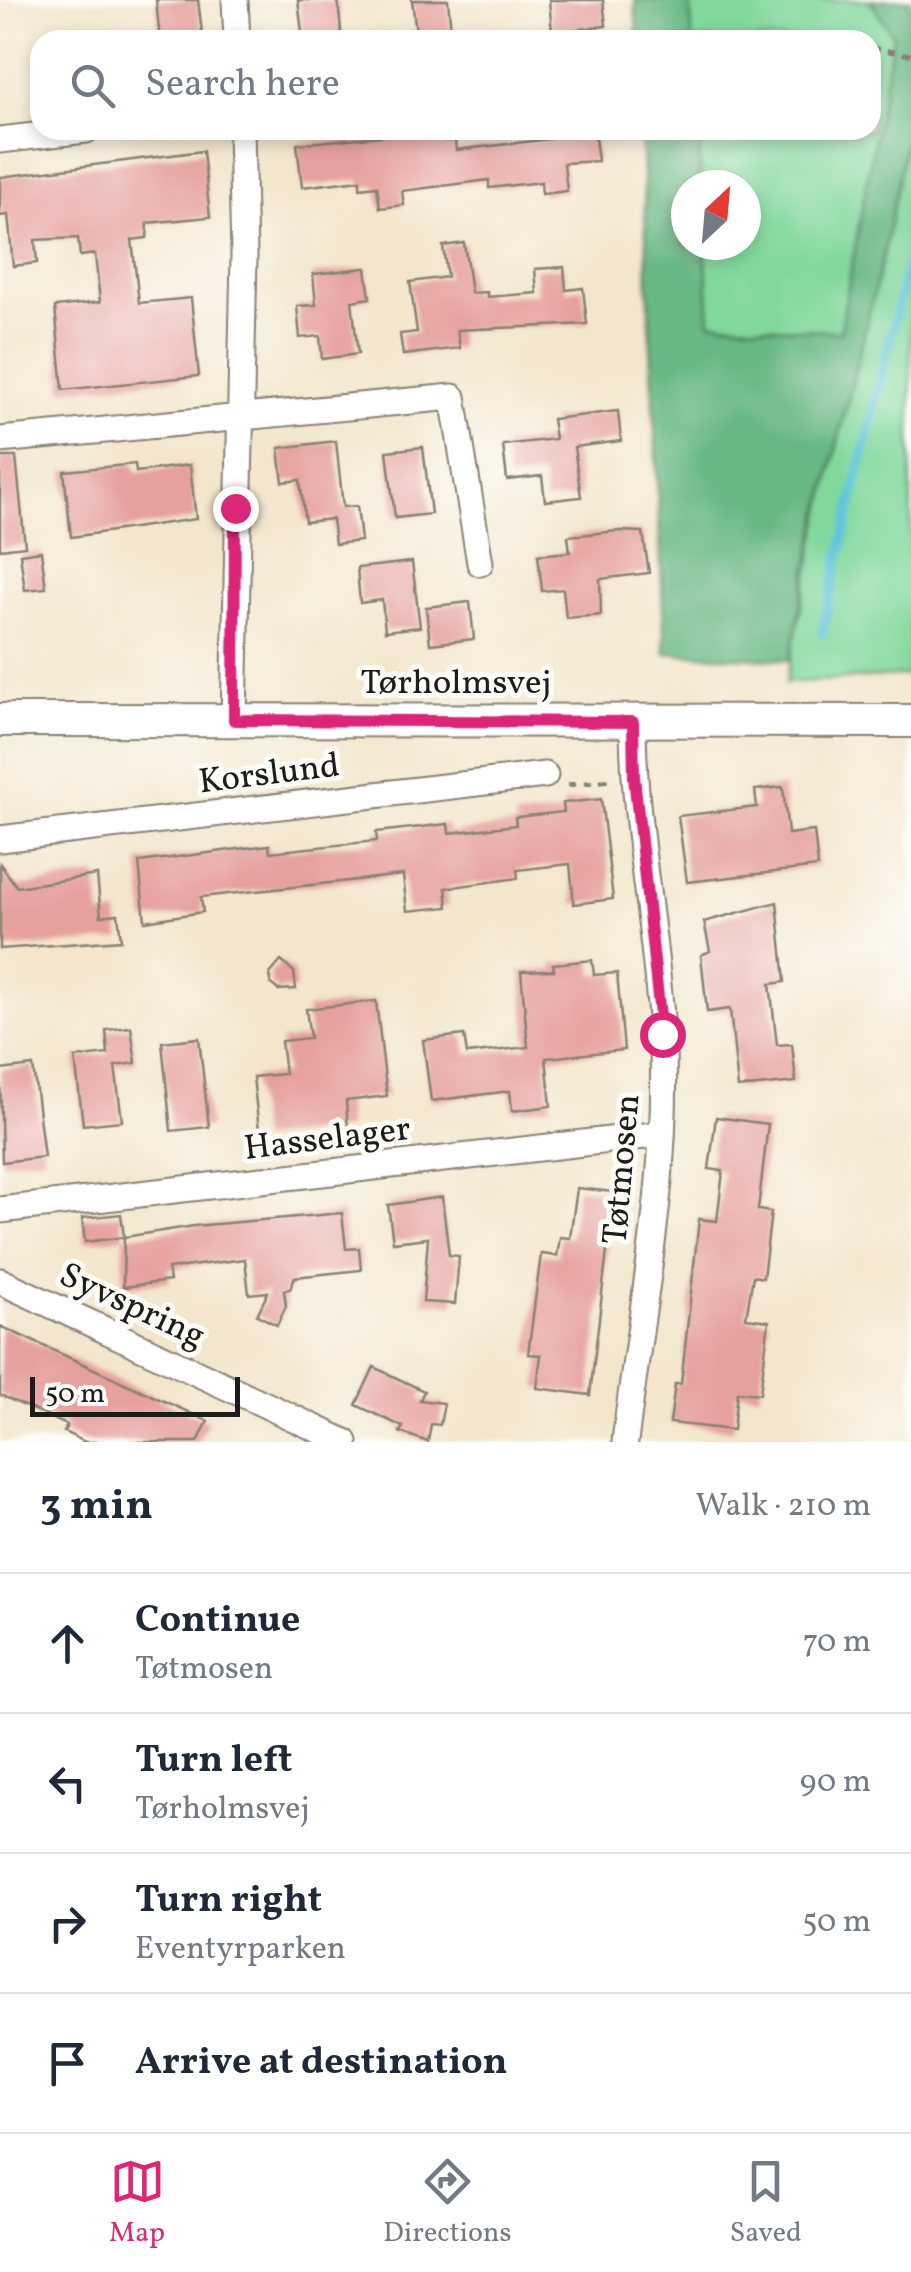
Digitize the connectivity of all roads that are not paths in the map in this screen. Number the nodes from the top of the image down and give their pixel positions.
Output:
1 (235, 0) edge
2 (236, 30) edge
3 (30, 137) edge
4 (0, 140) edge
5 (241, 140) edge
6 (238, 416) junction
7 (0, 440) edge
8 (480, 563) dead end
9 (0, 720) edge
10 (234, 720) junction
11 (911, 721) edge
12 (633, 722) junction
13 (545, 775) road end
14 (0, 839) edge
15 (662, 1134) junction
16 (0, 1210) edge
17 (0, 1281) edge
18 (345, 1442) edge
19 (626, 1442) edge

1 - 2 street
3 - 4 street
5 - 6 street
6 - 7 street
6 - 8 street
6 - 10 street
9 - 10 street, Tørholmsvej
10 - 12 street, Tørholmsvej
11 - 12 street, Tørholmsvej
12 - 15 street, Tøtmosen
13 - 14 street, Korslund
15 - 16 street, Hasselager
15 - 19 street, Tøtmosen
17 - 18 street, Syvspring

